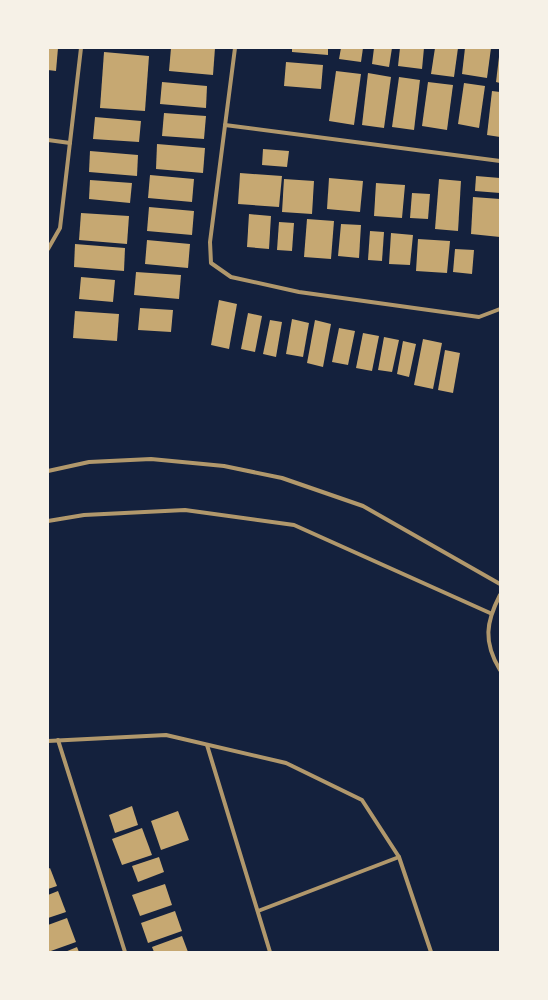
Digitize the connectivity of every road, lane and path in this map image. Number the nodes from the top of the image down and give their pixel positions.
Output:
1 (81, 48) edge
2 (235, 48) edge
3 (225, 125) junction
4 (48, 140) edge
5 (70, 143) junction
6 (500, 161) edge
7 (48, 249) edge
8 (500, 309) edge
9 (48, 472) edge
10 (48, 521) edge
11 (500, 584) edge
12 (500, 595) edge
13 (490, 613) junction
14 (500, 670) edge
15 (58, 740) junction
16 (48, 741) edge
17 (207, 745) junction
18 (399, 857) junction
19 (258, 911) junction
20 (125, 952) edge
21 (270, 952) edge
22 (431, 952) edge

1 - 5 street
2 - 3 street
3 - 6 street
3 - 8 street
4 - 5 street
5 - 7 street
9 - 11 street
10 - 13 street
12 - 13 street
13 - 14 street
15 - 16 street
15 - 17 street
15 - 20 street
17 - 18 street
17 - 19 street
18 - 19 street
18 - 22 street
19 - 21 street

